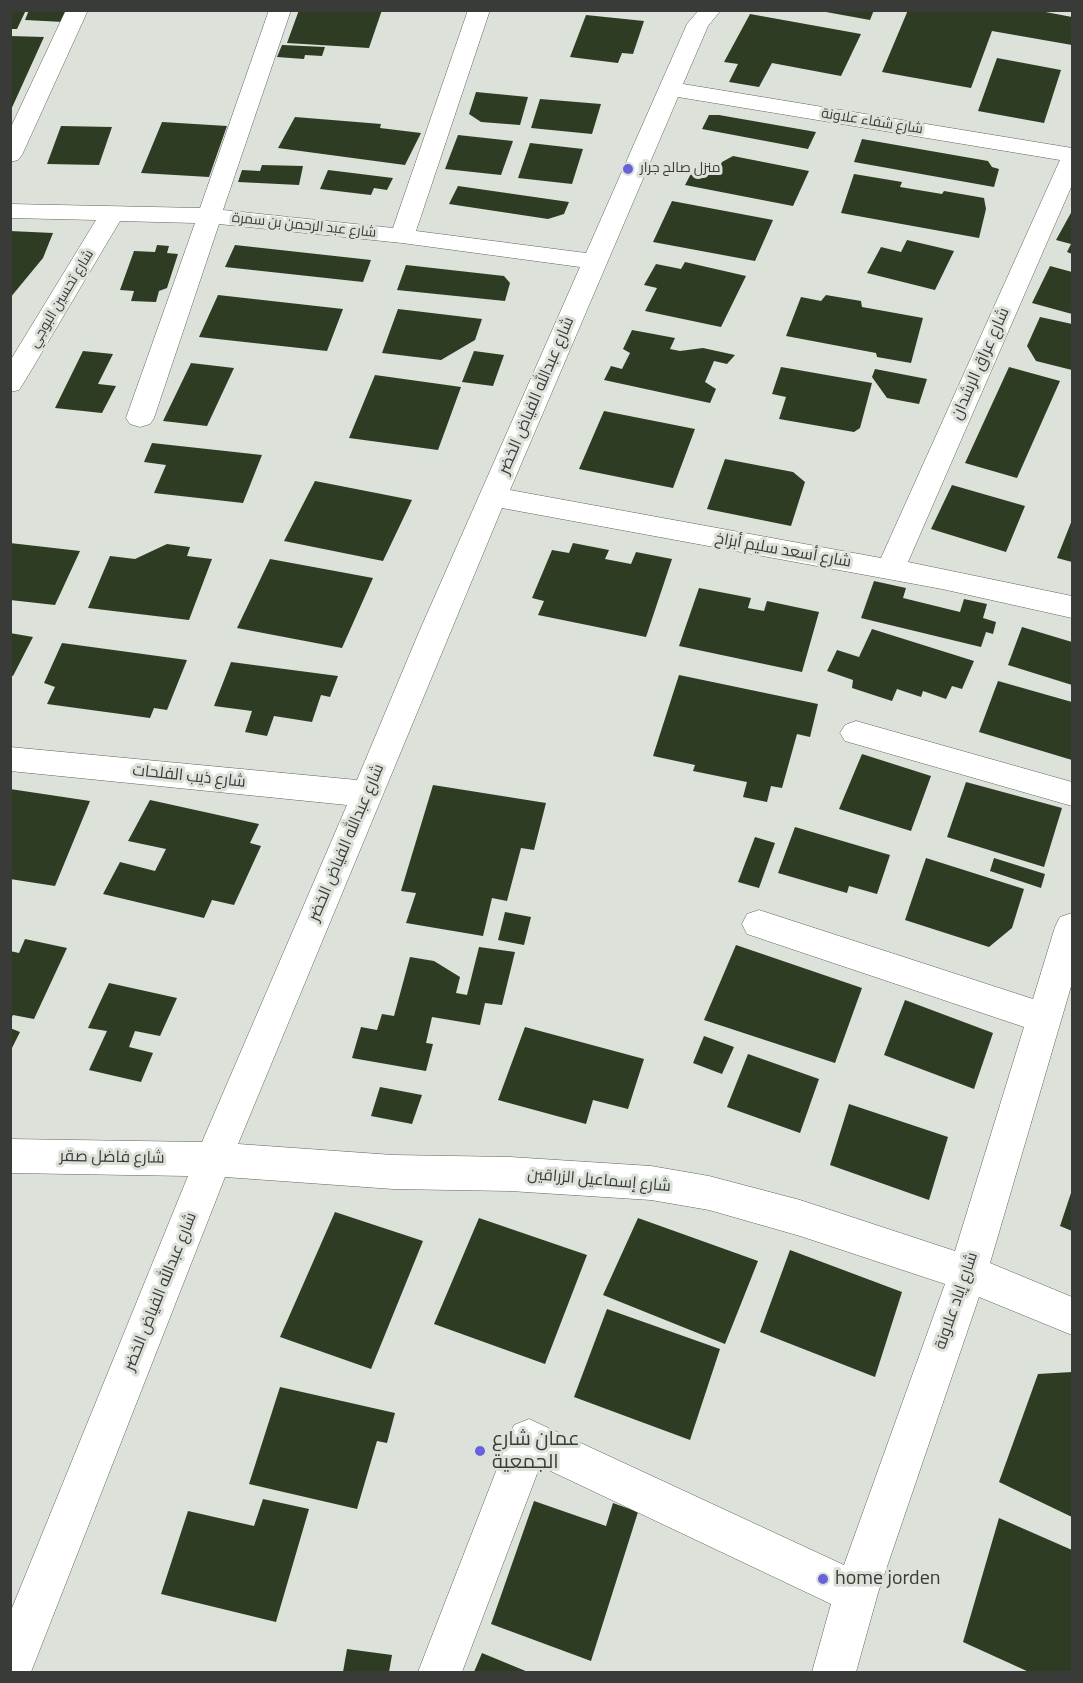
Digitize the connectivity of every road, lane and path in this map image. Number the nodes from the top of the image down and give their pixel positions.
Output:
1 (77, 10) edge
2 (280, 10) edge
3 (479, 10) edge
4 (700, 15) edge
5 (671, 89) junction
6 (10, 155) edge
7 (1072, 157) edge
8 (10, 211) edge
9 (113, 213) junction
10 (209, 216) junction
11 (402, 236) junction
12 (595, 262) junction
13 (10, 384) edge
14 (140, 418) dead end
15 (493, 497) junction
16 (890, 570) junction
17 (1072, 607) edge
18 (856, 733) dead end
19 (10, 759) edge
20 (368, 794) junction
21 (1072, 794) edge
22 (759, 924) dead end
23 (1072, 927) edge
24 (1044, 1018) junction
25 (10, 1156) edge
26 (213, 1159) junction
27 (968, 1273) junction
28 (1072, 1316) edge
29 (856, 1593) junction
30 (12, 1662) edge
31 (440, 1672) edge
32 (834, 1672) edge

1 - 6 street
2 - 10 street
3 - 11 street
4 - 5 street, شارع عبدالله الفياض الخضر
5 - 7 street, شارع شفاء علاونة
5 - 12 street, شارع عبدالله الفياض الخضر
7 - 16 street, شارع عراق الرشدان
8 - 9 street, شارع عبد الرحمن بن سمرة
9 - 10 street, شارع عبد الرحمن بن سمرة
9 - 13 street, شارع تحسين البوجي
10 - 11 street, شارع عبد الرحمن بن سمرة
10 - 14 street
11 - 12 street, شارع عبد الرحمن بن سمرة
12 - 15 street, شارع عبدالله الفياض الخضر
15 - 16 street, شارع أسعد سليم أبزاخ
15 - 20 street, شارع عبدالله الفياض الخضر
16 - 17 street, شارع أسعد سليم أبزاخ
18 - 21 street
19 - 20 street, شارع ذيب الفلحات
20 - 26 street, شارع عبدالله الفياض الخضر
22 - 24 street
23 - 24 street, شارع إياد علاونة
24 - 27 street, شارع إياد علاونة
25 - 26 street, شارع فاضل صقر
26 - 27 street, شارع إسماعيل الزراقين
26 - 30 street, شارع عبدالله الفياض الخضر
27 - 28 street, شارع إسماعيل الزراقين
27 - 29 street, شارع إياد علاونة
29 - 31 street
29 - 32 street, شارع إياد علاونة

